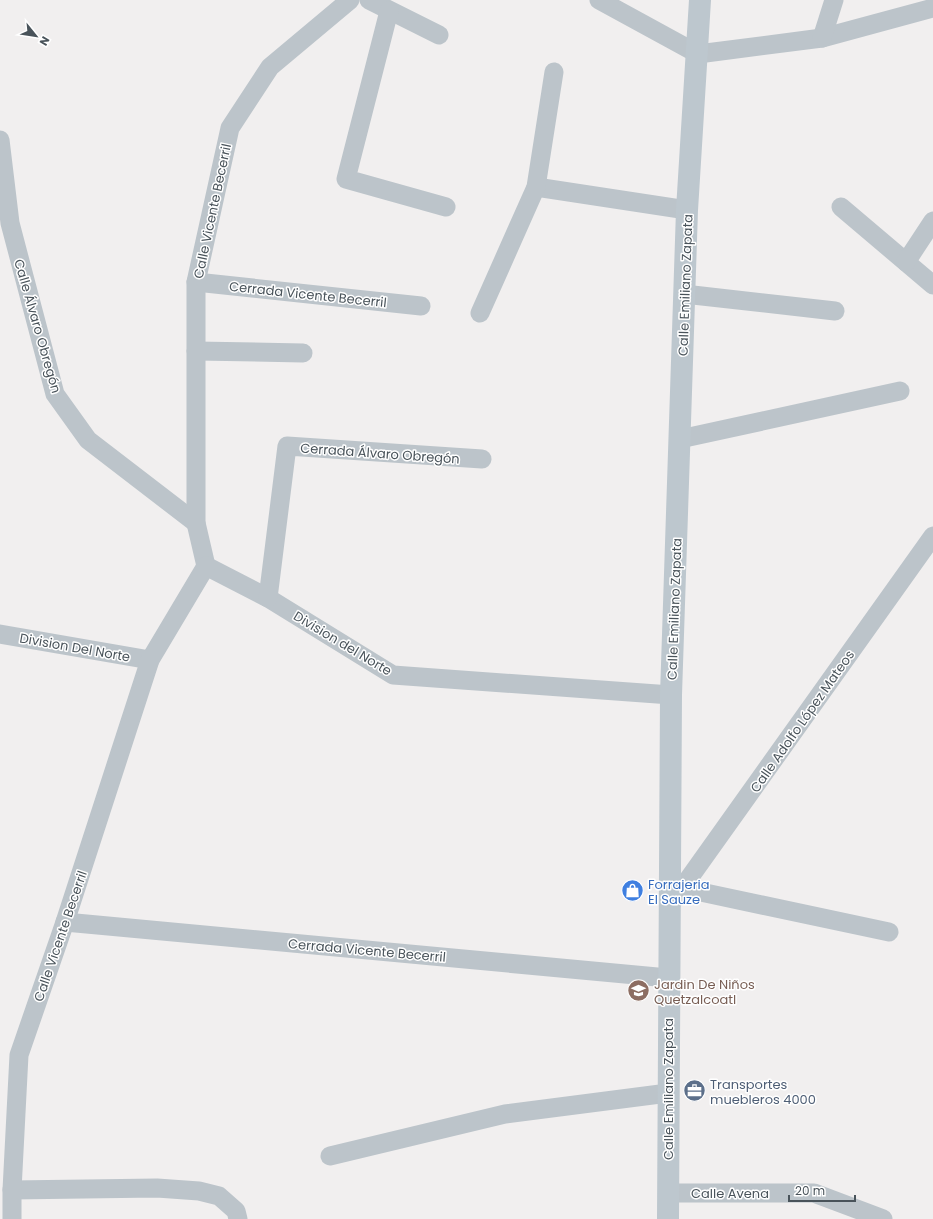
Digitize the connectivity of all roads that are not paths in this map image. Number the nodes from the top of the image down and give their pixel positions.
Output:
1 (350, 0) edge
2 (369, 0) edge
3 (599, 0) edge
4 (700, 0) edge
5 (834, 0) edge
6 (933, 8) edge
7 (389, 11) junction
8 (439, 35) dead end
9 (822, 38) junction
10 (698, 54) junction
11 (554, 72) dead end
12 (0, 140) edge
13 (536, 186) junction
14 (840, 207) dead end
15 (446, 208) dead end
16 (687, 210) junction
17 (933, 221) edge
18 (906, 262) junction
19 (196, 282) junction
20 (933, 285) edge
21 (684, 294) junction
22 (421, 306) dead end
23 (835, 311) dead end
24 (480, 313) dead end
25 (196, 351) junction
26 (303, 353) dead end
27 (900, 390) dead end
28 (680, 439) junction
29 (482, 459) dead end
30 (196, 523) junction
31 (933, 536) edge
32 (206, 566) junction
33 (268, 598) junction
34 (0, 634) edge
35 (150, 660) junction
36 (671, 695) junction
37 (682, 888) junction
38 (670, 906) junction
39 (65, 922) junction
40 (889, 932) dead end
41 (668, 978) junction
42 (668, 1093) junction
43 (330, 1156) dead end
44 (12, 1190) junction
45 (669, 1193) junction
46 (12, 1219) edge
47 (238, 1219) edge
48 (668, 1219) edge
49 (883, 1219) edge

1 - 19 street, Calle Vicente Becerril
2 - 7 street
3 - 10 street
4 - 10 main road, Calle Emiliano Zapata
5 - 9 street
6 - 9 street
7 - 8 street
7 - 15 street
9 - 10 street
10 - 16 main road, Calle Emiliano Zapata
11 - 13 street
12 - 30 street, Calle Álvaro Obregón
13 - 16 street
13 - 24 street
14 - 18 street
16 - 21 main road, Calle Emiliano Zapata
17 - 18 street
18 - 20 street
19 - 22 street, Cerrada Vicente Becerril
19 - 25 street, Calle Vicente Becerril
21 - 23 street
21 - 28 main road, Calle Emiliano Zapata
25 - 26 street
25 - 30 street, Calle Vicente Becerril
27 - 28 street
28 - 36 main road, Calle Emiliano Zapata
29 - 33 street, Cerrada Álvaro Obregón
30 - 32 street, Calle Vicente Becerril
31 - 37 street, Calle Adolfo López Mateos
32 - 33 street, Division del Norte
32 - 35 street
33 - 36 street, Division del Norte
34 - 35 street, Division Del Norte
35 - 39 street, Calle Vicente Becerril
36 - 38 main road, Calle Emiliano Zapata
37 - 38 street, Calle Adolfo López Mateos
37 - 40 street
38 - 41 main road, Calle Emiliano Zapata
39 - 41 street, Cerrada Vicente Becerril
39 - 44 street, Calle Vicente Becerril
41 - 42 main road, Calle Emiliano Zapata
42 - 43 street
42 - 45 main road, Calle Emiliano Zapata
44 - 46 street, Calle Vicente Becerril
44 - 47 street
45 - 48 main road, Calle Emiliano Zapata
45 - 49 street, Calle Avena

